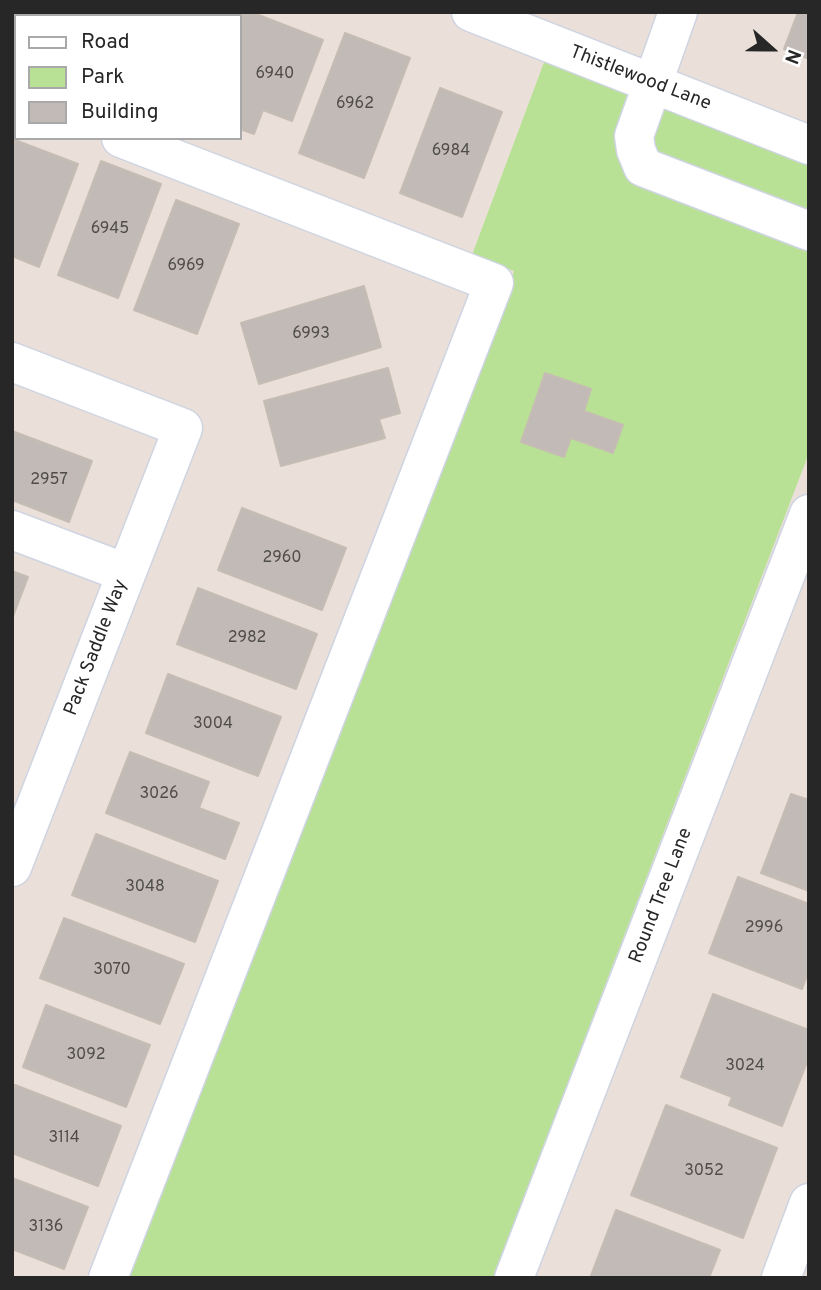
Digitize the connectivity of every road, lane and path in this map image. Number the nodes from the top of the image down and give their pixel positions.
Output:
1 (471, 12) edge
2 (678, 12) edge
3 (652, 83) junction
4 (126, 140) edge
5 (809, 145) edge
6 (809, 231) edge
7 (12, 362) edge
8 (809, 514) edge
9 (12, 530) edge
10 (126, 573) junction
11 (12, 867) edge
12 (809, 1203) edge
13 (108, 1278) edge
14 (514, 1278) edge
15 (781, 1278) edge

1 - 3 street, Thistlewood Lane
2 - 3 street
3 - 5 street, Thistlewood Lane
3 - 6 street
4 - 13 street
7 - 10 street, Pack Saddle Way
8 - 14 street, Round Tree Lane
9 - 10 street
10 - 11 street, Pack Saddle Way
12 - 15 street

